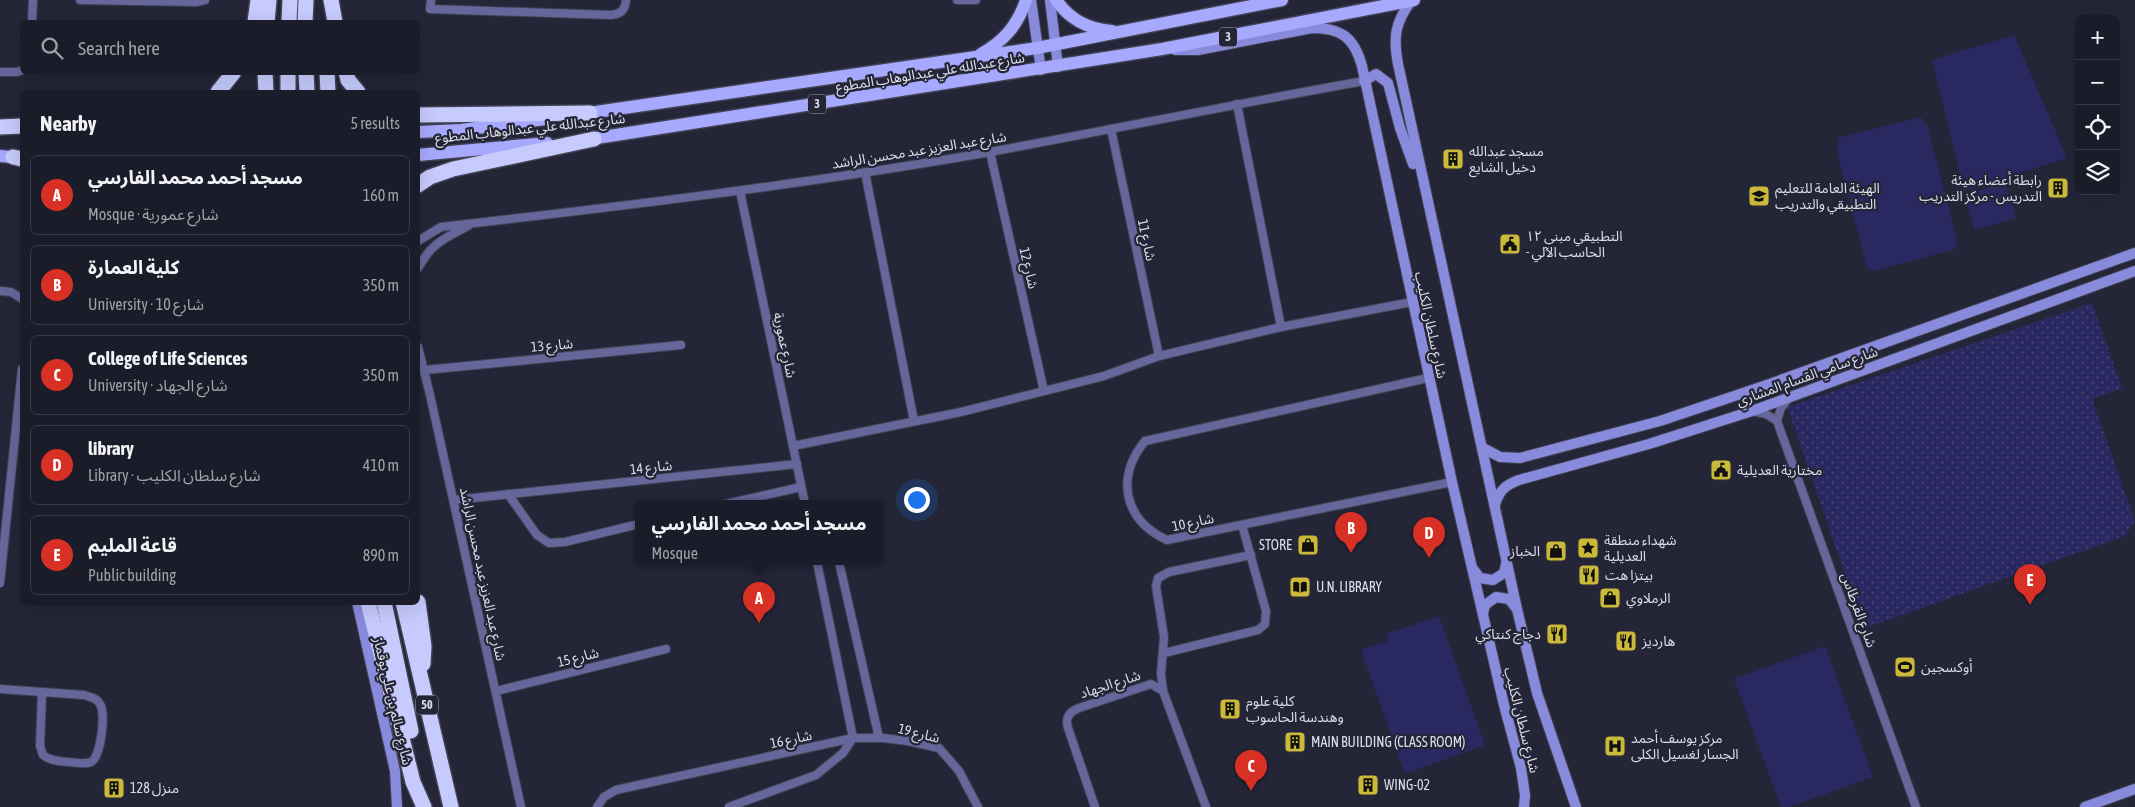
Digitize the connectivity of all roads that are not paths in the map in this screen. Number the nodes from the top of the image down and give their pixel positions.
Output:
1 (33, 0) edge
2 (80, 0) edge
3 (205, 0) edge
4 (258, 0) edge
5 (269, 0) edge
6 (290, 0) edge
7 (306, 0) edge
8 (330, 0) edge
9 (431, 0) edge
10 (626, 0) edge
11 (957, 0) edge
12 (976, 0) edge
13 (1026, 0) edge
14 (1031, 0) edge
15 (1050, 0) edge
16 (1056, 0) edge
17 (1282, 0) edge
18 (1413, 0) edge
19 (32, 20) edge
20 (255, 20) edge
21 (267, 20) edge
22 (289, 20) edge
23 (305, 20) edge
24 (327, 20) edge
25 (335, 20) edge
26 (1128, 32) junction
27 (1055, 45) junction
28 (1038, 48) junction
29 (1162, 49) junction
30 (964, 59) junction
31 (1058, 67) junction
32 (1041, 70) junction
33 (20, 71) edge
34 (0, 72) edge
35 (232, 75) edge
36 (288, 75) edge
37 (306, 75) edge
38 (327, 75) edge
39 (327, 75) edge
40 (347, 75) edge
41 (1364, 81) junction
42 (220, 90) edge
43 (288, 90) edge
44 (306, 90) edge
45 (320, 90) edge
46 (328, 90) edge
47 (356, 90) edge
48 (1237, 104) junction
49 (590, 113) junction
50 (420, 115) edge
51 (20, 126) edge
52 (0, 129) edge
53 (1111, 129) junction
54 (20, 132) edge
55 (420, 132) edge
56 (594, 139) junction
57 (990, 152) junction
58 (420, 155) edge
59 (865, 172) junction
60 (420, 184) edge
61 (740, 191) junction
62 (1429, 208) junction
63 (474, 223) junction
64 (420, 239) edge
65 (2135, 253) edge
66 (420, 265) edge
67 (2135, 271) edge
68 (0, 291) edge
69 (20, 298) edge
70 (1412, 302) junction
71 (1954, 318) junction
72 (1933, 326) junction
73 (1281, 327) junction
74 (1959, 334) junction
75 (1941, 341) junction
76 (682, 346) dead end
77 (420, 354) edge
78 (1159, 356) junction
79 (425, 370) junction
80 (1428, 378) junction
81 (20, 388) edge
82 (1044, 391) junction
83 (1789, 397) junction
84 (1752, 411) junction
85 (914, 421) junction
86 (1777, 421) junction
87 (793, 446) junction
88 (1483, 448) junction
89 (1530, 456) junction
90 (796, 464) junction
91 (1534, 475) junction
92 (1452, 482) junction
93 (801, 487) junction
94 (508, 494) junction
95 (454, 500) junction
96 (744, 500) edge
97 (804, 500) edge
98 (1495, 505) junction
99 (635, 525) edge
100 (1242, 525) junction
101 (1251, 555) junction
102 (1506, 560) junction
103 (818, 565) edge
104 (840, 565) edge
105 (1472, 568) junction
106 (0, 582) edge
107 (358, 605) edge
108 (369, 605) edge
109 (385, 605) edge
110 (405, 605) edge
111 (418, 605) edge
112 (1517, 609) junction
113 (1483, 618) junction
114 (666, 649) dead end
115 (1164, 653) junction
116 (421, 680) junction
117 (0, 689) edge
118 (496, 690) junction
119 (1163, 691) junction
120 (42, 693) junction
121 (853, 738) junction
122 (879, 738) junction
123 (2135, 789) edge
124 (398, 807) edge
125 (426, 807) edge
126 (451, 807) edge
127 (521, 807) edge
128 (597, 807) edge
129 (728, 807) edge
130 (978, 807) edge
131 (1095, 807) edge
132 (1206, 807) edge
133 (1524, 807) edge
134 (1576, 807) edge
135 (1916, 807) edge
136 (2084, 807) edge

1 - 19 street
2 - 3 street
4 - 20 highway
5 - 21 highway
6 - 22 highway
7 - 23 highway
8 - 24 highway
8 - 25 highway
9 - 10 street
11 - 12 street
13 - 30 main road
14 - 28 street
15 - 27 street
16 - 26 main road
17 - 26 main road, شارع عبدالله علي عبدالوهاب المطوع / 3
18 - 29 main road, شارع عبدالله علي عبدالوهاب المطوع / 3
18 - 62 street, شارع سلطان الكليب
26 - 27 main road, شارع عبدالله علي عبدالوهاب المطوع / 3
27 - 28 main road, شارع عبدالله علي عبدالوهاب المطوع / 3
27 - 31 street
28 - 30 main road, شارع عبدالله علي عبدالوهاب المطوع / 3
28 - 32 street
29 - 31 main road, شارع عبدالله علي عبدالوهاب المطوع / 3
29 - 41 street, شارع سلطان الكليب
30 - 49 main road, شارع عبدالله علي عبدالوهاب المطوع / 3
31 - 32 main road, شارع عبدالله علي عبدالوهاب المطوع / 3
32 - 56 main road, شارع عبدالله علي عبدالوهاب المطوع / 3
33 - 34 street
35 - 42 highway
36 - 43 highway
37 - 44 highway
38 - 45 highway
39 - 46 highway
40 - 47 highway
41 - 48 street, شارع عبد العزيز عبد محسن الراشد
41 - 62 street
41 - 70 street, شارع سلطان الكليب
48 - 53 street, شارع عبد العزيز عبد محسن الراشد
48 - 73 street
49 - 50 highway
49 - 55 main road, شارع عبدالله علي عبدالوهاب المطوع / 3
51 - 52 highway
52 - 54 main road
53 - 57 street, شارع عبد العزيز عبد محسن الراشد
53 - 78 street, شارع 11
56 - 58 main road, شارع عبدالله علي عبدالوهاب المطوع / 3
56 - 60 highway
57 - 59 street, شارع عبد العزيز عبد محسن الراشد
57 - 82 street, شارع 12
59 - 61 street, شارع عبد العزيز عبد محسن الراشد
59 - 85 street
61 - 63 street, شارع عبد العزيز عبد محسن الراشد
61 - 87 street, شارع عمورية
62 - 88 street, شارع سلطان الكليب
63 - 64 street, شارع عبد العزيز عبد محسن الراشد
63 - 66 street, شارع عبد العزيز عبد محسن الراشد
65 - 71 street, شارع سامي القسام المشاري
67 - 74 street, شارع سامي القسام المشاري
68 - 69 street
70 - 73 street
70 - 80 street, شارع سلطان الكليب
71 - 72 street, شارع سامي القسام المشاري
71 - 74 street
72 - 75 street
72 - 89 street, شارع سامي القسام المشاري
73 - 78 street
74 - 75 street, شارع سامي القسام المشاري
75 - 83 street, شارع سامي القسام المشاري
76 - 79 street, شارع 13
77 - 79 street, شارع عبد العزيز عبد محسن الراشد
78 - 82 street
79 - 95 street, شارع عبد العزيز عبد محسن الراشد
80 - 92 street, شارع سلطان الكليب
80 - 100 street, شارع 10
81 - 106 street
82 - 85 street
83 - 84 street, شارع سامي القسام المشاري
83 - 86 street
84 - 86 street
84 - 91 street, شارع سامي القسام المشاري
85 - 87 street
86 - 135 street, شارع القرطاس
87 - 90 street, شارع عمورية
88 - 89 street, شارع سامي القسام المشاري
88 - 98 street, شارع سلطان الكليب
89 - 91 street
90 - 93 street, شارع عمورية
90 - 94 street, شارع 14
91 - 98 street, شارع سامي القسام المشاري
92 - 100 street, شارع 10
92 - 105 street, شارع سلطان الكليب
93 - 96 street
93 - 97 street, شارع عمورية
94 - 95 street, شارع 14
94 - 99 street
95 - 118 street, شارع عبد العزيز عبد محسن الراشد
98 - 102 street, شارع سلطان الكليب
100 - 101 street
101 - 115 street
101 - 115 street
102 - 105 street
102 - 112 street, شارع سلطان الكليب
103 - 121 street
104 - 122 street
105 - 113 street, شارع سلطان الكليب
107 - 124 street, شارع سالم بن علي بوقماز
108 - 125 highway
109 - 125 highway, 50
110 - 116 highway, 50
111 - 116 highway
112 - 113 street
112 - 134 street, شارع سلطان الكليب
113 - 133 street, شارع سلطان الكليب
114 - 118 street, شارع 15
115 - 119 street
116 - 126 highway, 50
117 - 120 street
118 - 127 street, شارع عبد العزيز عبد محسن الراشد
119 - 131 street, شارع الجهاد
119 - 132 street
120 - 120 street
121 - 122 street, شارع 19
121 - 128 street, شارع 16
121 - 129 street
122 - 130 street, شارع 19
123 - 136 street

